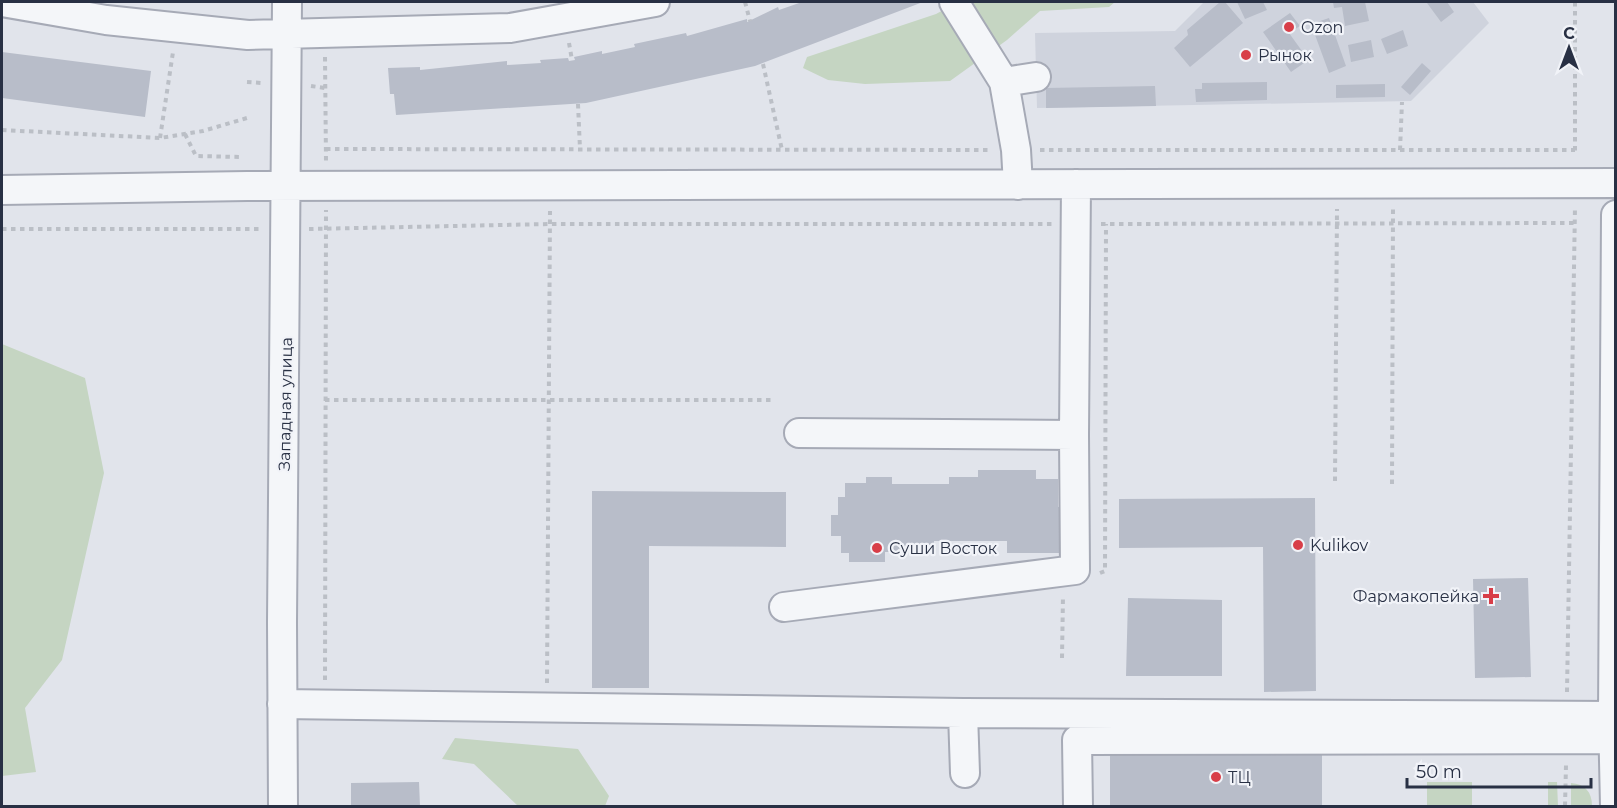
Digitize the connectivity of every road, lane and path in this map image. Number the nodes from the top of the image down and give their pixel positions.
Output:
1 (2, 2) edge
2 (287, 2) edge
3 (655, 2) edge
4 (745, 2) edge
5 (954, 2) edge
6 (1575, 2) edge
7 (750, 21) dead end
8 (176, 28) junction
9 (287, 34) junction
10 (325, 34) junction
11 (763, 64) dead end
12 (1036, 77) dead end
13 (1004, 82) junction
14 (1402, 102) dead end
15 (578, 104) dead end
16 (247, 118) dead end
17 (2, 130) edge
18 (185, 134) junction
19 (159, 138) junction
20 (326, 149) junction
21 (580, 149) junction
22 (782, 150) junction
23 (1016, 150) junction
24 (1400, 150) junction
25 (1575, 150) junction
26 (247, 157) dead end
27 (1575, 183) junction
28 (1616, 183) edge
29 (1076, 184) junction
30 (1337, 184) junction
31 (1393, 184) junction
32 (1018, 185) junction
33 (550, 186) junction
34 (287, 187) junction
35 (326, 187) junction
36 (2, 190) edge
37 (1616, 215) edge
38 (550, 224) junction
39 (1075, 224) junction
40 (1337, 224) junction
41 (1393, 224) junction
42 (1574, 224) junction
43 (2, 229) edge
44 (287, 229) junction
45 (326, 229) junction
46 (325, 400) junction
47 (550, 400) junction
48 (775, 400) dead end
49 (799, 433) dead end
50 (1074, 435) junction
51 (1335, 481) dead end
52 (1392, 484) dead end
53 (1063, 590) dead end
54 (784, 607) dead end
55 (1062, 658) dead end
56 (282, 704) junction
57 (326, 704) junction
58 (547, 707) junction
59 (963, 713) junction
60 (1566, 728) junction
61 (1614, 728) edge
62 (965, 772) dead end
63 (284, 807) edge
64 (1078, 807) edge
65 (1565, 807) edge
66 (1615, 807) edge

1 - 8 street
2 - 9 street, Западная улица
3 - 10 street
4 - 7 path
5 - 13 street
6 - 25 path
8 - 9 street
8 - 19 path
9 - 10 street
9 - 34 street, Западная улица
10 - 20 path
11 - 22 path
12 - 13 street
13 - 23 street
14 - 24 path
15 - 21 path
16 - 18 path
17 - 19 path
18 - 19 path
18 - 26 path
20 - 21 path
20 - 35 path
21 - 22 path
22 - 23 path
23 - 24 path
23 - 32 street
24 - 25 path
25 - 27 path
27 - 28 street
27 - 31 street
27 - 42 path
29 - 30 street
29 - 32 street
29 - 39 street
30 - 31 street
30 - 40 path
31 - 41 path
32 - 33 street
33 - 35 street
33 - 38 path
34 - 35 street
34 - 36 street
34 - 44 street, Западная улица
35 - 45 path
37 - 61 street
38 - 39 path
38 - 45 path
38 - 47 path
39 - 40 path
39 - 50 street
40 - 41 path
40 - 51 path
41 - 42 path
41 - 52 path
42 - 60 path
43 - 44 path
44 - 45 path
44 - 56 street, Западная улица
45 - 46 path
46 - 47 path
46 - 57 path
47 - 48 path
47 - 58 path
49 - 50 street
50 - 54 street
53 - 55 path
56 - 57 street
56 - 63 street, Западная улица
57 - 58 street
58 - 59 street
59 - 60 street
59 - 62 street
60 - 61 street
60 - 64 street
60 - 65 path
61 - 66 street

